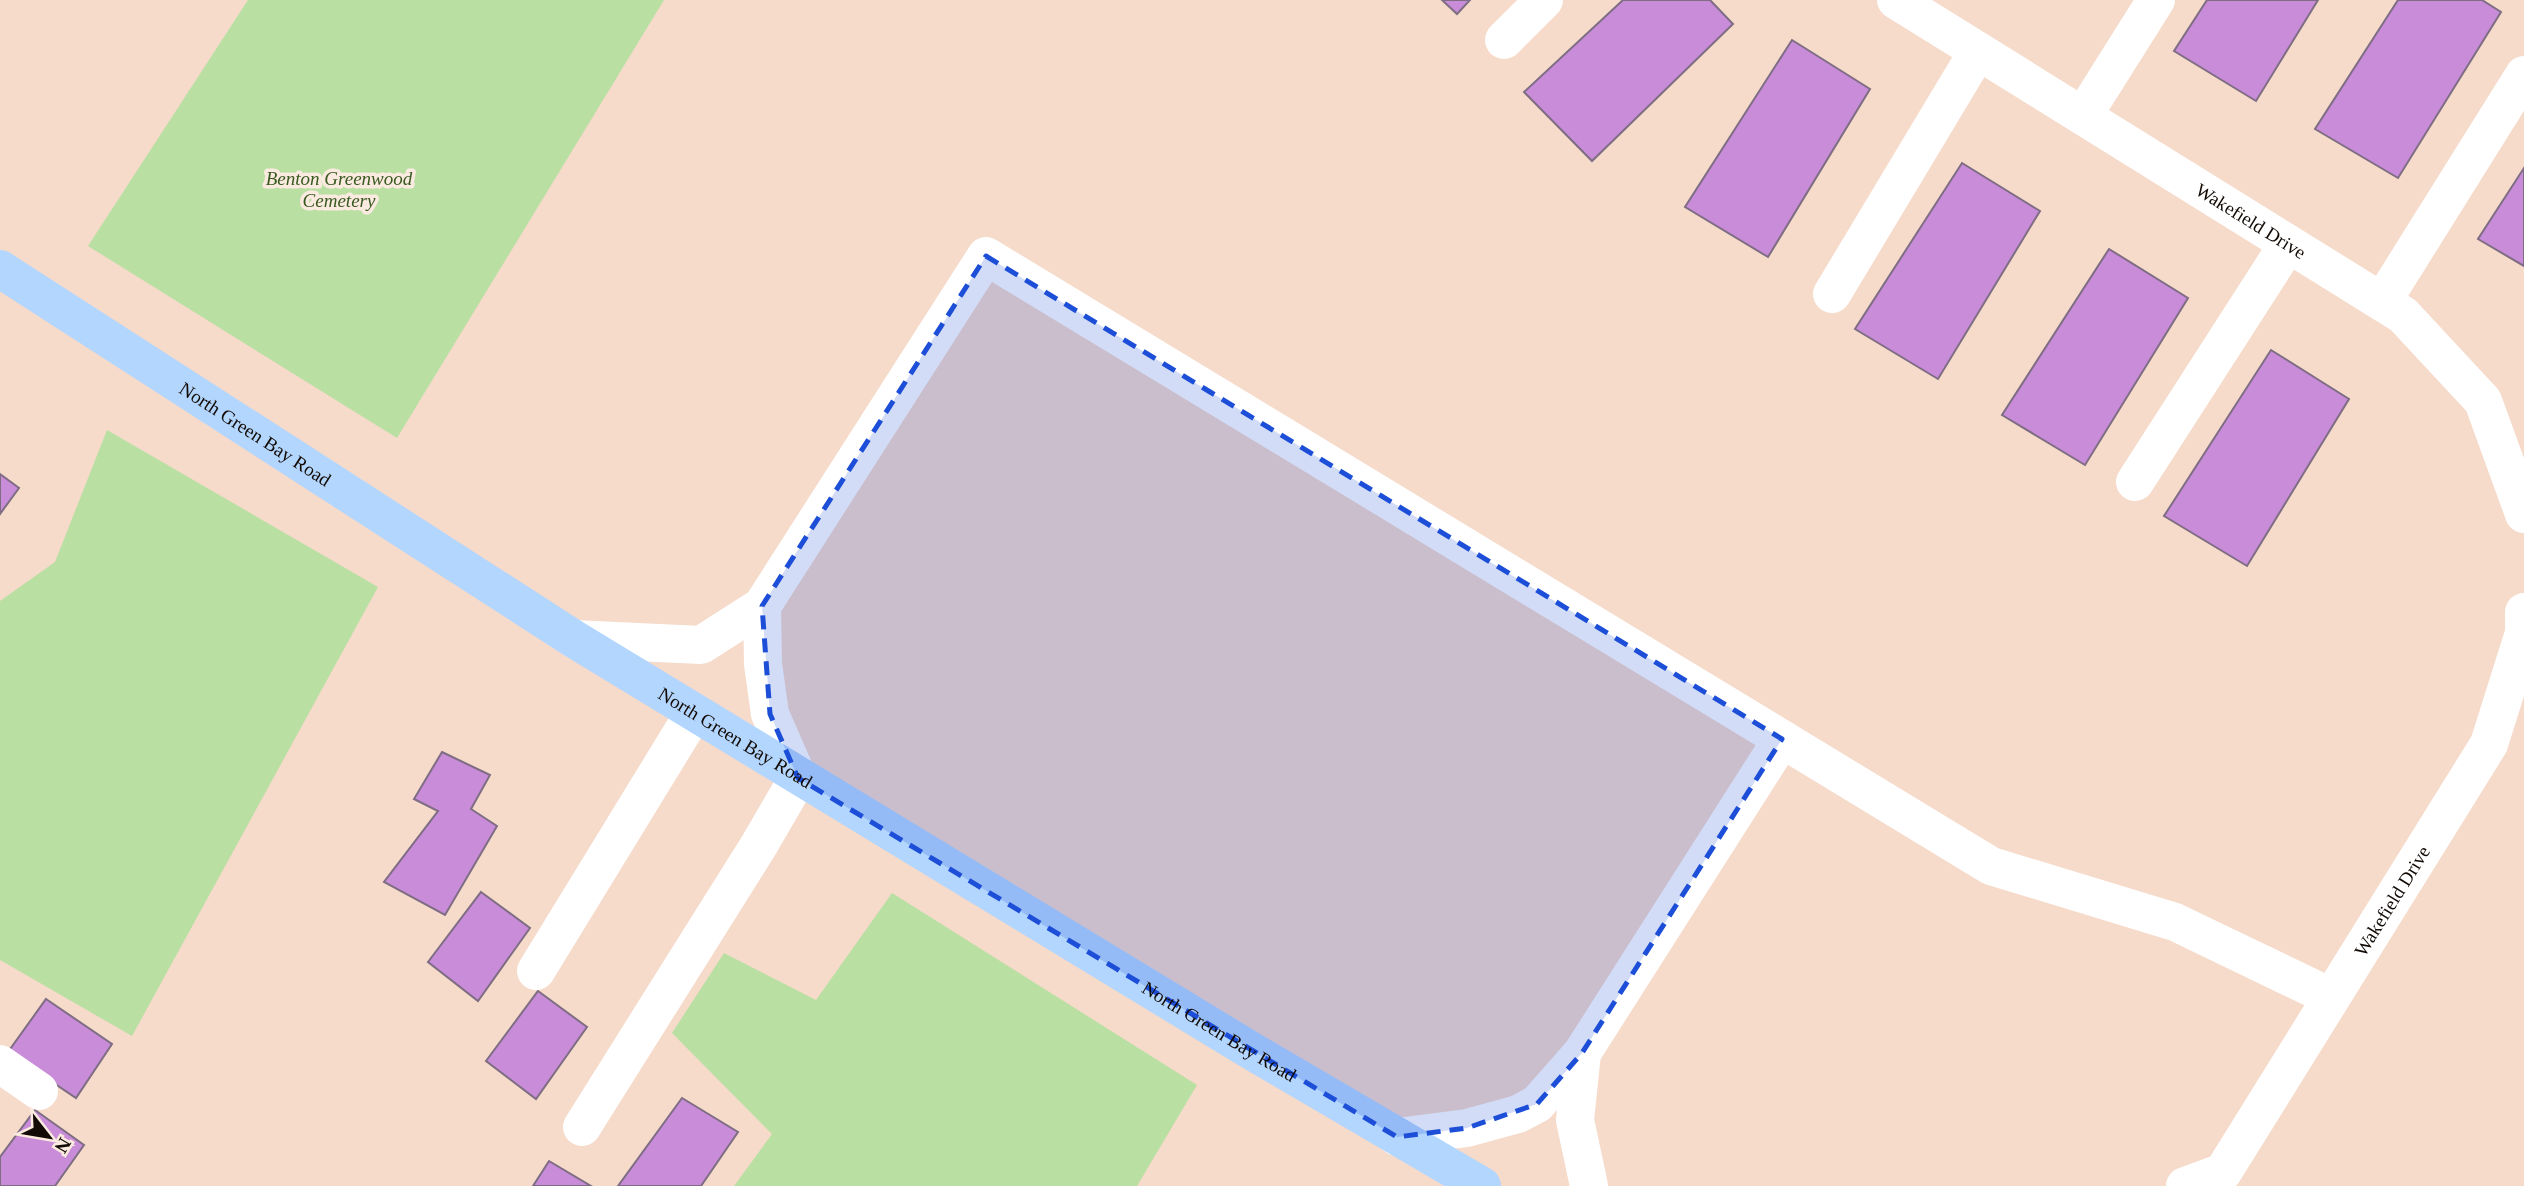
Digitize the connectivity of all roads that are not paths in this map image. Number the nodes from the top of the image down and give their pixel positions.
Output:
1 (1544, 0) edge
2 (1896, 0) edge
3 (2156, 0) edge
4 (1504, 40) dead end
5 (1978, 51) junction
6 (2524, 75) edge
7 (2083, 116) junction
8 (2288, 244) junction
9 (0, 269) edge
10 (1832, 295) dead end
11 (2382, 302) junction
12 (2135, 482) dead end
13 (2524, 514) edge
14 (762, 606) junction
15 (2524, 612) edge
16 (574, 639) junction
17 (694, 713) junction
18 (1782, 739) junction
19 (798, 778) junction
20 (536, 971) dead end
21 (2331, 998) junction
22 (1582, 1053) junction
23 (0, 1064) edge
24 (39, 1091) dead end
25 (582, 1127) dead end
26 (1397, 1137) junction
27 (2225, 1179) edge
28 (1482, 1186) edge
29 (1589, 1186) edge
30 (2185, 1186) edge

1 - 4 street
2 - 5 street, Wakefield Drive
3 - 7 street
5 - 7 street, Wakefield Drive
5 - 10 street
6 - 11 street
7 - 8 street, Wakefield Drive
8 - 11 street, Wakefield Drive
8 - 12 street
9 - 16 main road, North Green Bay Road
11 - 13 street, Wakefield Drive
14 - 16 street
14 - 18 street
14 - 19 street
15 - 21 street, Wakefield Drive
16 - 17 main road, North Green Bay Road
17 - 19 main road, North Green Bay Road
17 - 20 street
18 - 21 street
18 - 22 street
19 - 25 street
19 - 26 main road, North Green Bay Road
21 - 27 street, Wakefield Drive
22 - 26 street
22 - 29 street
23 - 24 street
26 - 28 main road, North Green Bay Road
27 - 30 street, Wakefield Drive

